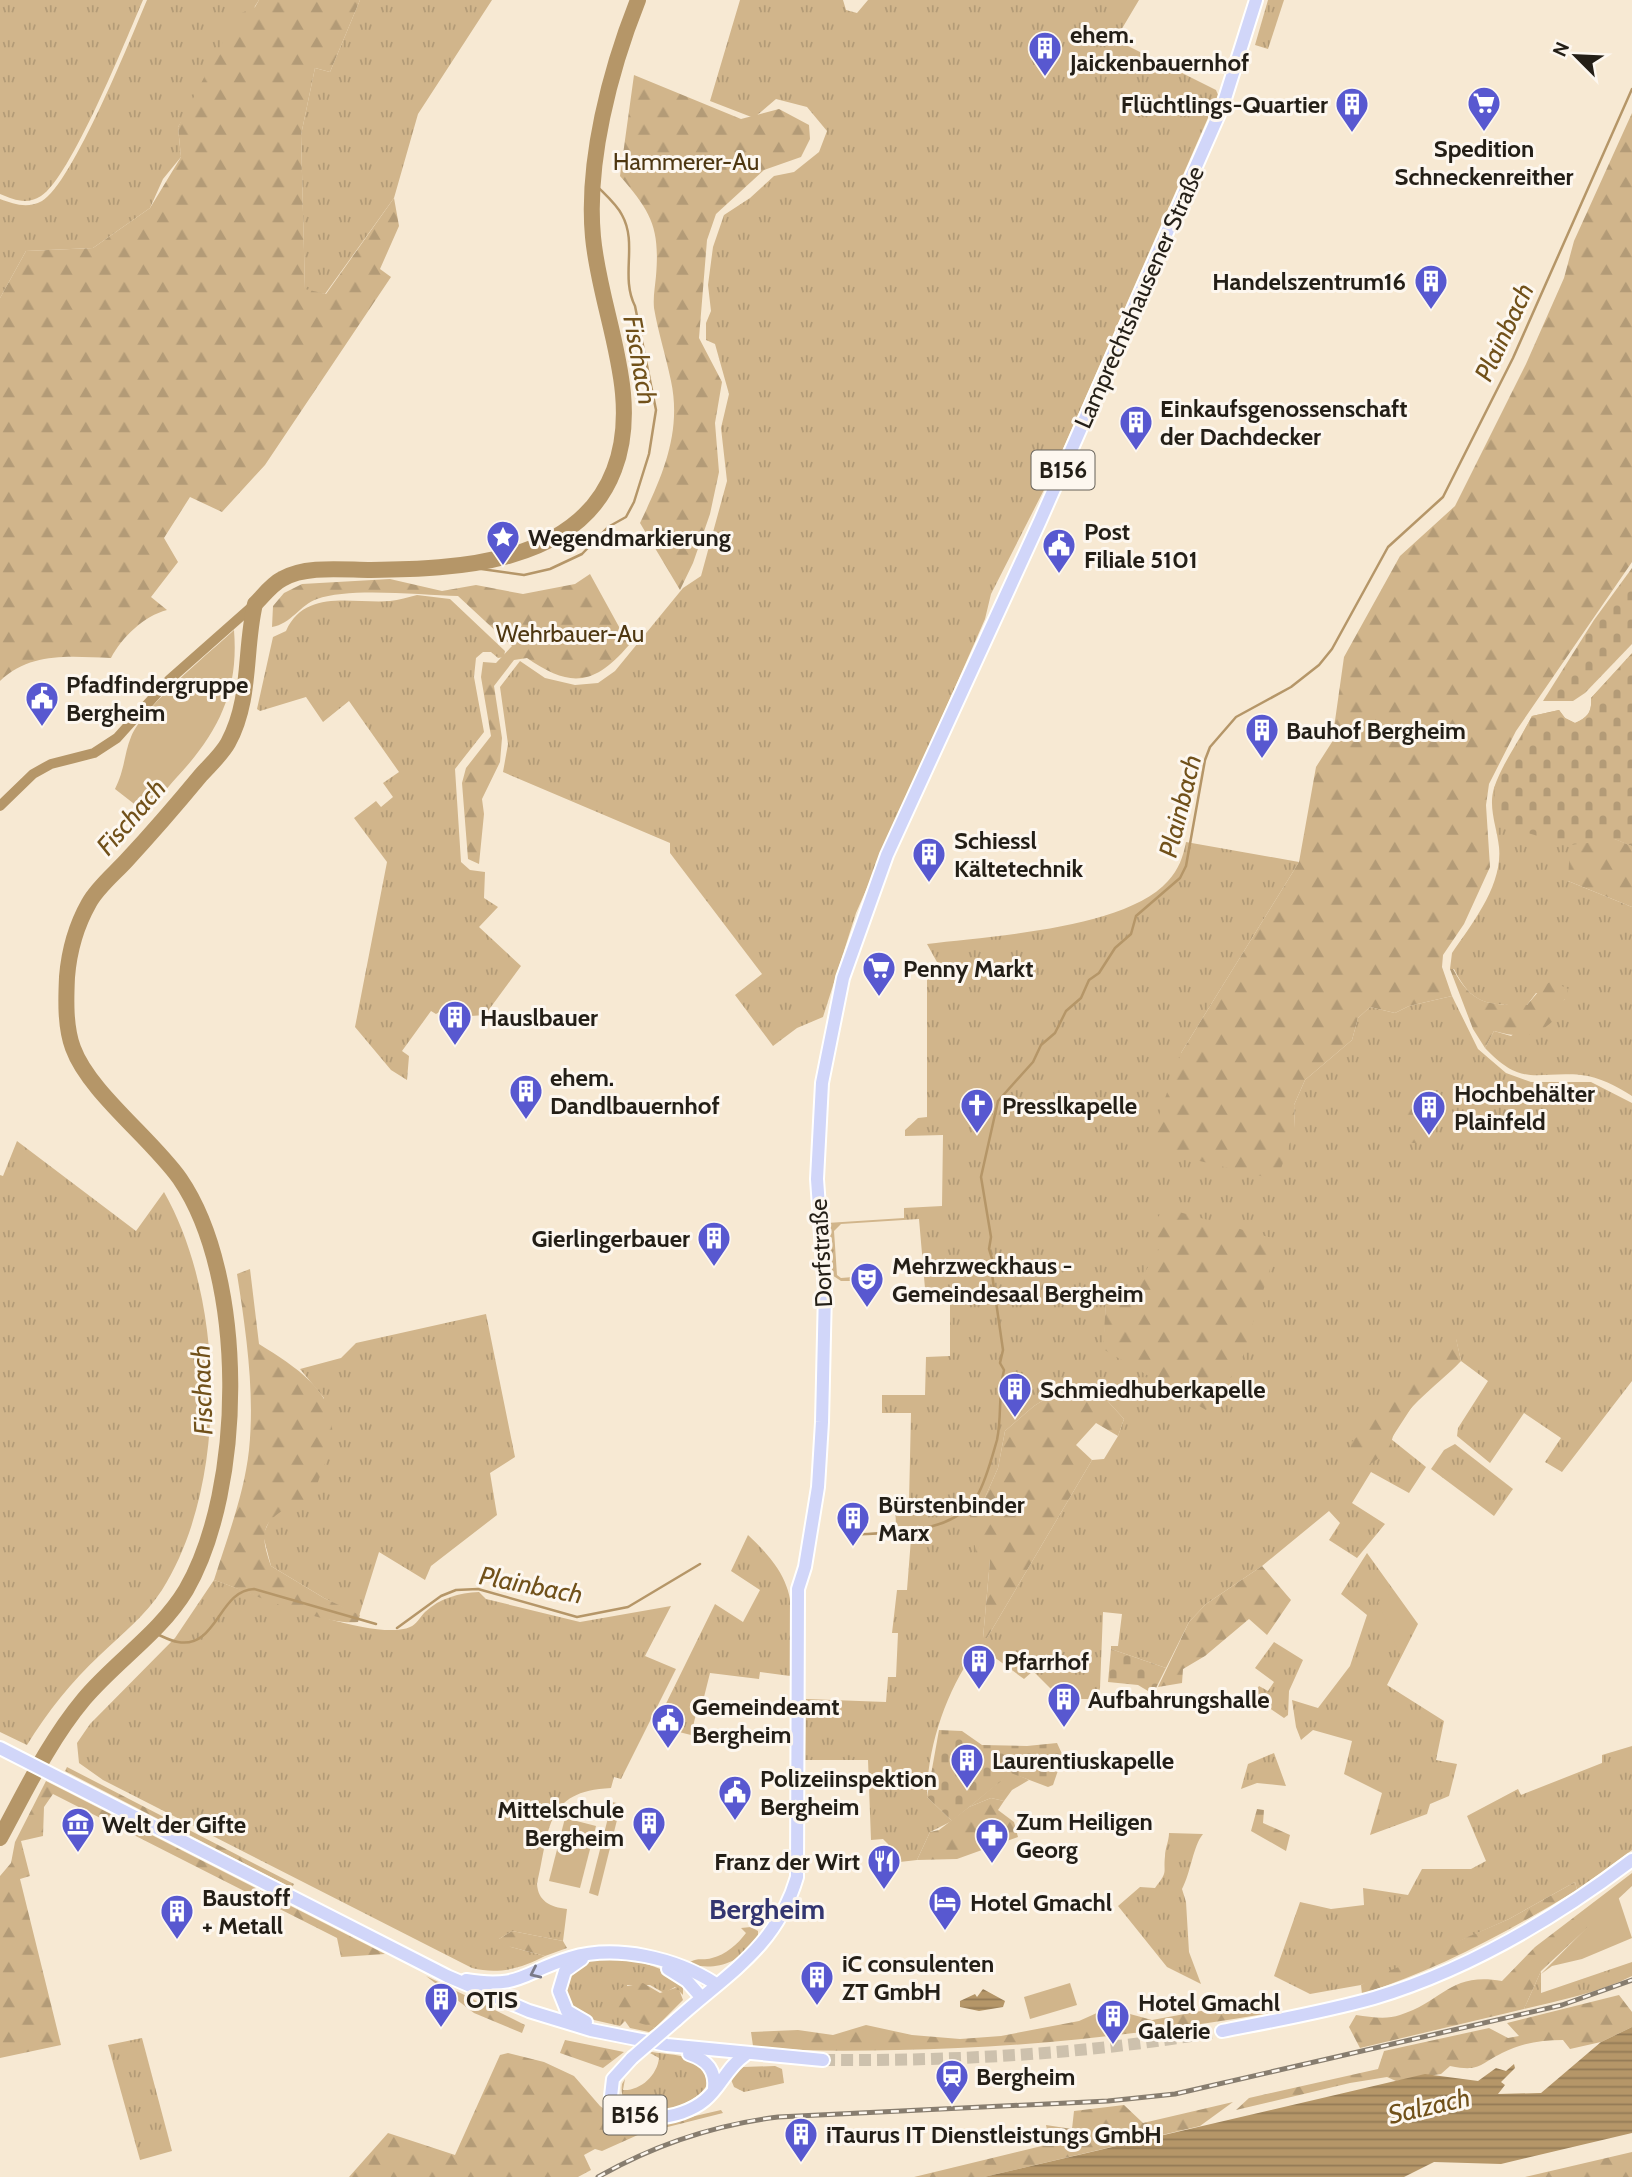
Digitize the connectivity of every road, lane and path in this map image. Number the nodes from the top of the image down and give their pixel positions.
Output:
1 (1256, 0) edge
2 (857, 934) joint
3 (0, 1748) edge
4 (1632, 1860) edge
5 (447, 1976) junction
6 (716, 1984) junction
7 (701, 1997) junction
8 (1222, 2031) tunnel mouth
9 (615, 2035) junction
10 (667, 2045) junction
11 (745, 2055) junction
12 (823, 2060) tunnel mouth
13 (713, 2091) junction

1 - 2 main road, Lamprechtshausener Straße / B156
2 - 6 main road, Dorfstraße / B156
3 - 5 main road
4 - 8 main road
6 -> 5 main road
5 - 9 main road
6 - 7 main road, B156
7 - 9 main road
7 - 13 main road, B156, bridge
9 - 10 main road
10 - 11 main road
10 - 13 main road
11 - 12 main road
11 - 13 main road

